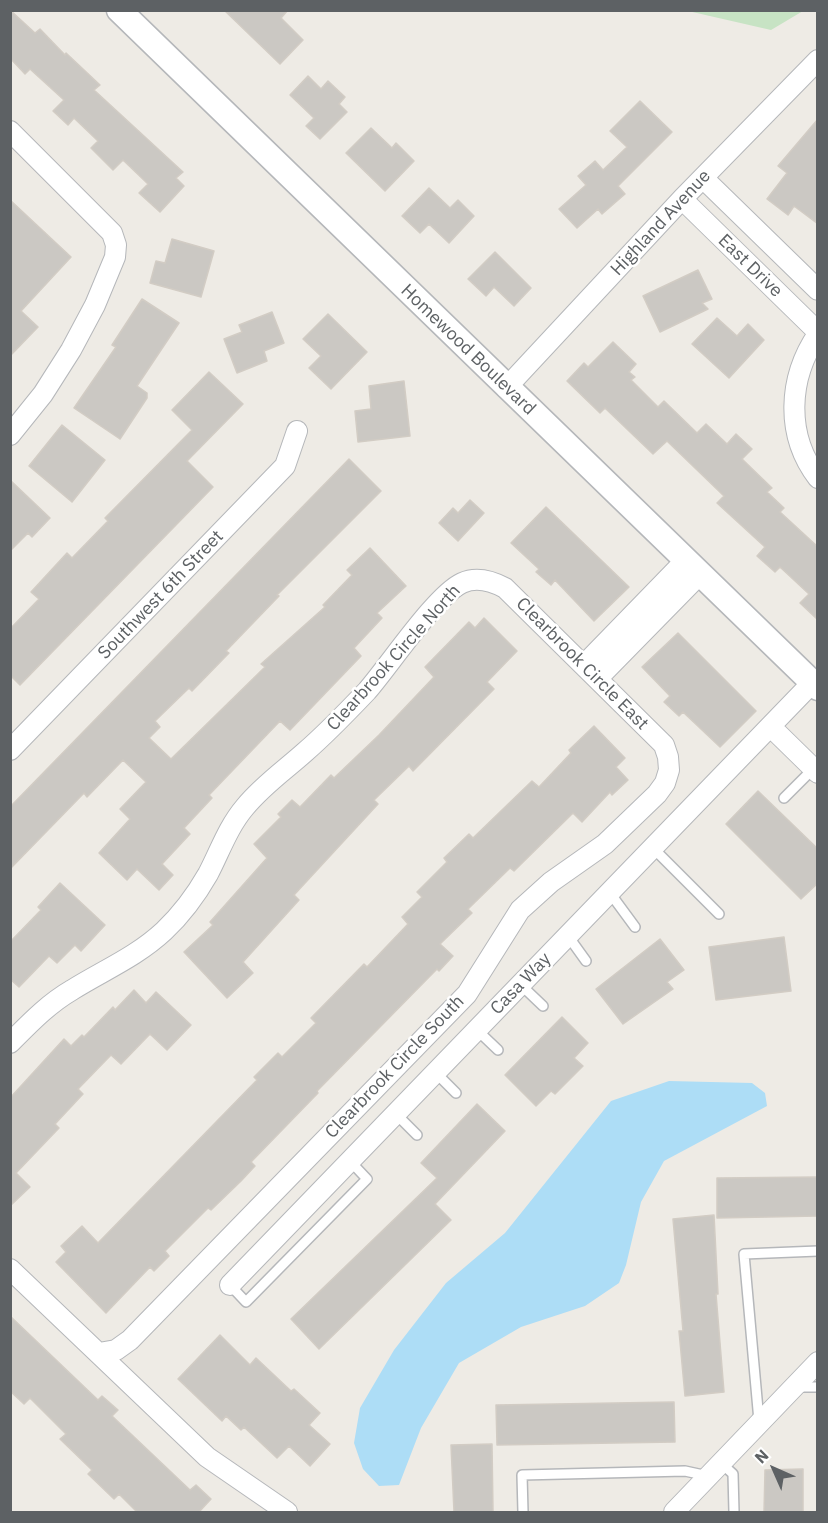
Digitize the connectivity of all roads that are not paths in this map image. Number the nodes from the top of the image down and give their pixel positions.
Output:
1 (119, 10) edge
2 (818, 60) edge
3 (10, 131) edge
4 (703, 178) junction
5 (682, 199) junction
6 (818, 290) edge
7 (818, 333) edge
8 (506, 388) junction
9 (297, 431) dead end
10 (10, 435) edge
11 (818, 478) edge
12 (693, 567) junction
13 (481, 579) joint
14 (591, 671) junction
15 (815, 685) edge
16 (771, 727) junction
17 (10, 750) edge
18 (669, 764) joint
19 (815, 771) edge
20 (784, 798) dead end
21 (653, 848) junction
22 (610, 893) junction
23 (719, 914) dead end
24 (635, 927) dead end
25 (568, 936) junction
26 (586, 961) dead end
27 (521, 985) junction
28 (543, 1006) dead end
29 (477, 1030) junction
30 (10, 1043) edge
31 (498, 1050) dead end
32 (436, 1073) junction
33 (456, 1094) dead end
34 (396, 1114) junction
35 (417, 1135) dead end
36 (818, 1251) edge
37 (10, 1269) edge
38 (230, 1286) dead end
39 (99, 1353) junction
40 (818, 1362) edge
41 (793, 1387) junction
42 (818, 1387) edge
43 (759, 1423) junction
44 (715, 1469) junction
45 (287, 1512) edge
46 (523, 1512) edge
47 (674, 1512) edge
48 (734, 1512) edge

1 - 8 street, Homewood Boulevard
2 - 4 street, Highland Avenue
3 - 10 street
4 - 5 street, Highland Avenue
4 - 6 street, East Drive
5 - 7 street, East Drive
5 - 8 street, Highland Avenue
7 - 11 street
8 - 12 street, Homewood Boulevard
9 - 17 street, Southwest 6th Street
12 - 14 street
12 - 15 street, Homewood Boulevard
13 - 14 street, Clearbrook Circle East
13 - 30 street, Clearbrook Circle North
14 - 18 street, Clearbrook Circle East
15 - 16 street, Casa Way
16 - 19 street
16 - 21 street, Casa Way
18 - 39 street, Clearbrook Circle South
19 - 20 lane
21 - 22 street, Casa Way
21 - 23 lane
22 - 24 lane
22 - 25 street, Casa Way
25 - 26 lane
25 - 27 street, Casa Way
27 - 28 lane
27 - 29 street, Casa Way
29 - 31 lane
29 - 32 street, Casa Way
32 - 33 lane
32 - 34 street, Casa Way
34 - 35 lane
34 - 38 street, Casa Way
36 - 43 lane
37 - 39 street
39 - 45 street
40 - 41 street
41 - 42 lane
41 - 43 street
43 - 44 street
44 - 46 lane
44 - 47 street
44 - 48 lane

